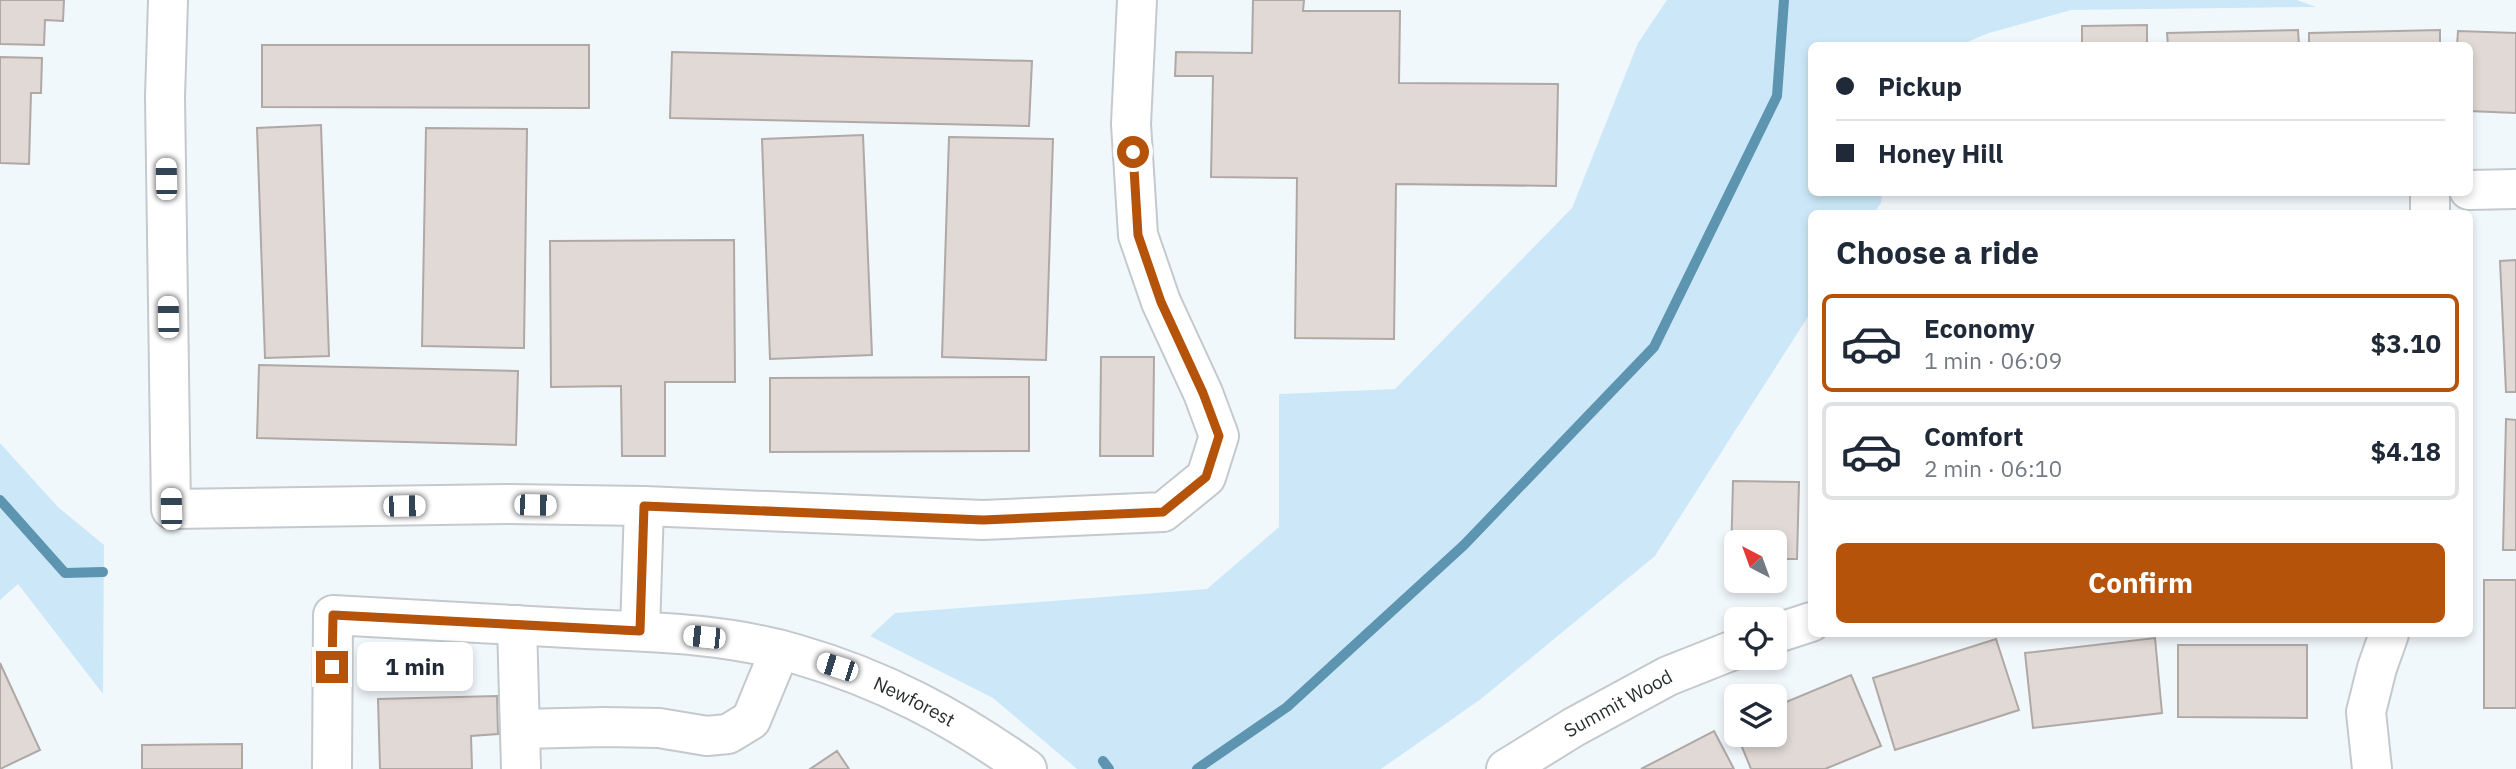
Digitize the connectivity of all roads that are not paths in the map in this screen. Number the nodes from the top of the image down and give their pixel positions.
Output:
1 (168, 0) edge
2 (1137, 0) edge
3 (2516, 189) edge
4 (2473, 190) edge
5 (644, 506) junction
6 (1808, 623) edge
7 (517, 625) junction
8 (1787, 630) edge
9 (640, 631) junction
10 (2388, 637) edge
11 (780, 650) junction
12 (1724, 654) edge
13 (520, 729) junction
14 (332, 769) edge
15 (521, 769) edge
16 (1027, 769) edge
17 (1506, 769) edge
18 (2372, 769) edge

1 - 5 street
2 - 5 street
3 - 4 street
5 - 9 street
6 - 8 street
7 - 9 street, Newforest
7 - 13 street
7 - 14 street, Newforest
9 - 11 street, Newforest
10 - 18 street
11 - 13 street
11 - 16 street, Newforest
12 - 17 street, Summit Wood
13 - 15 street

